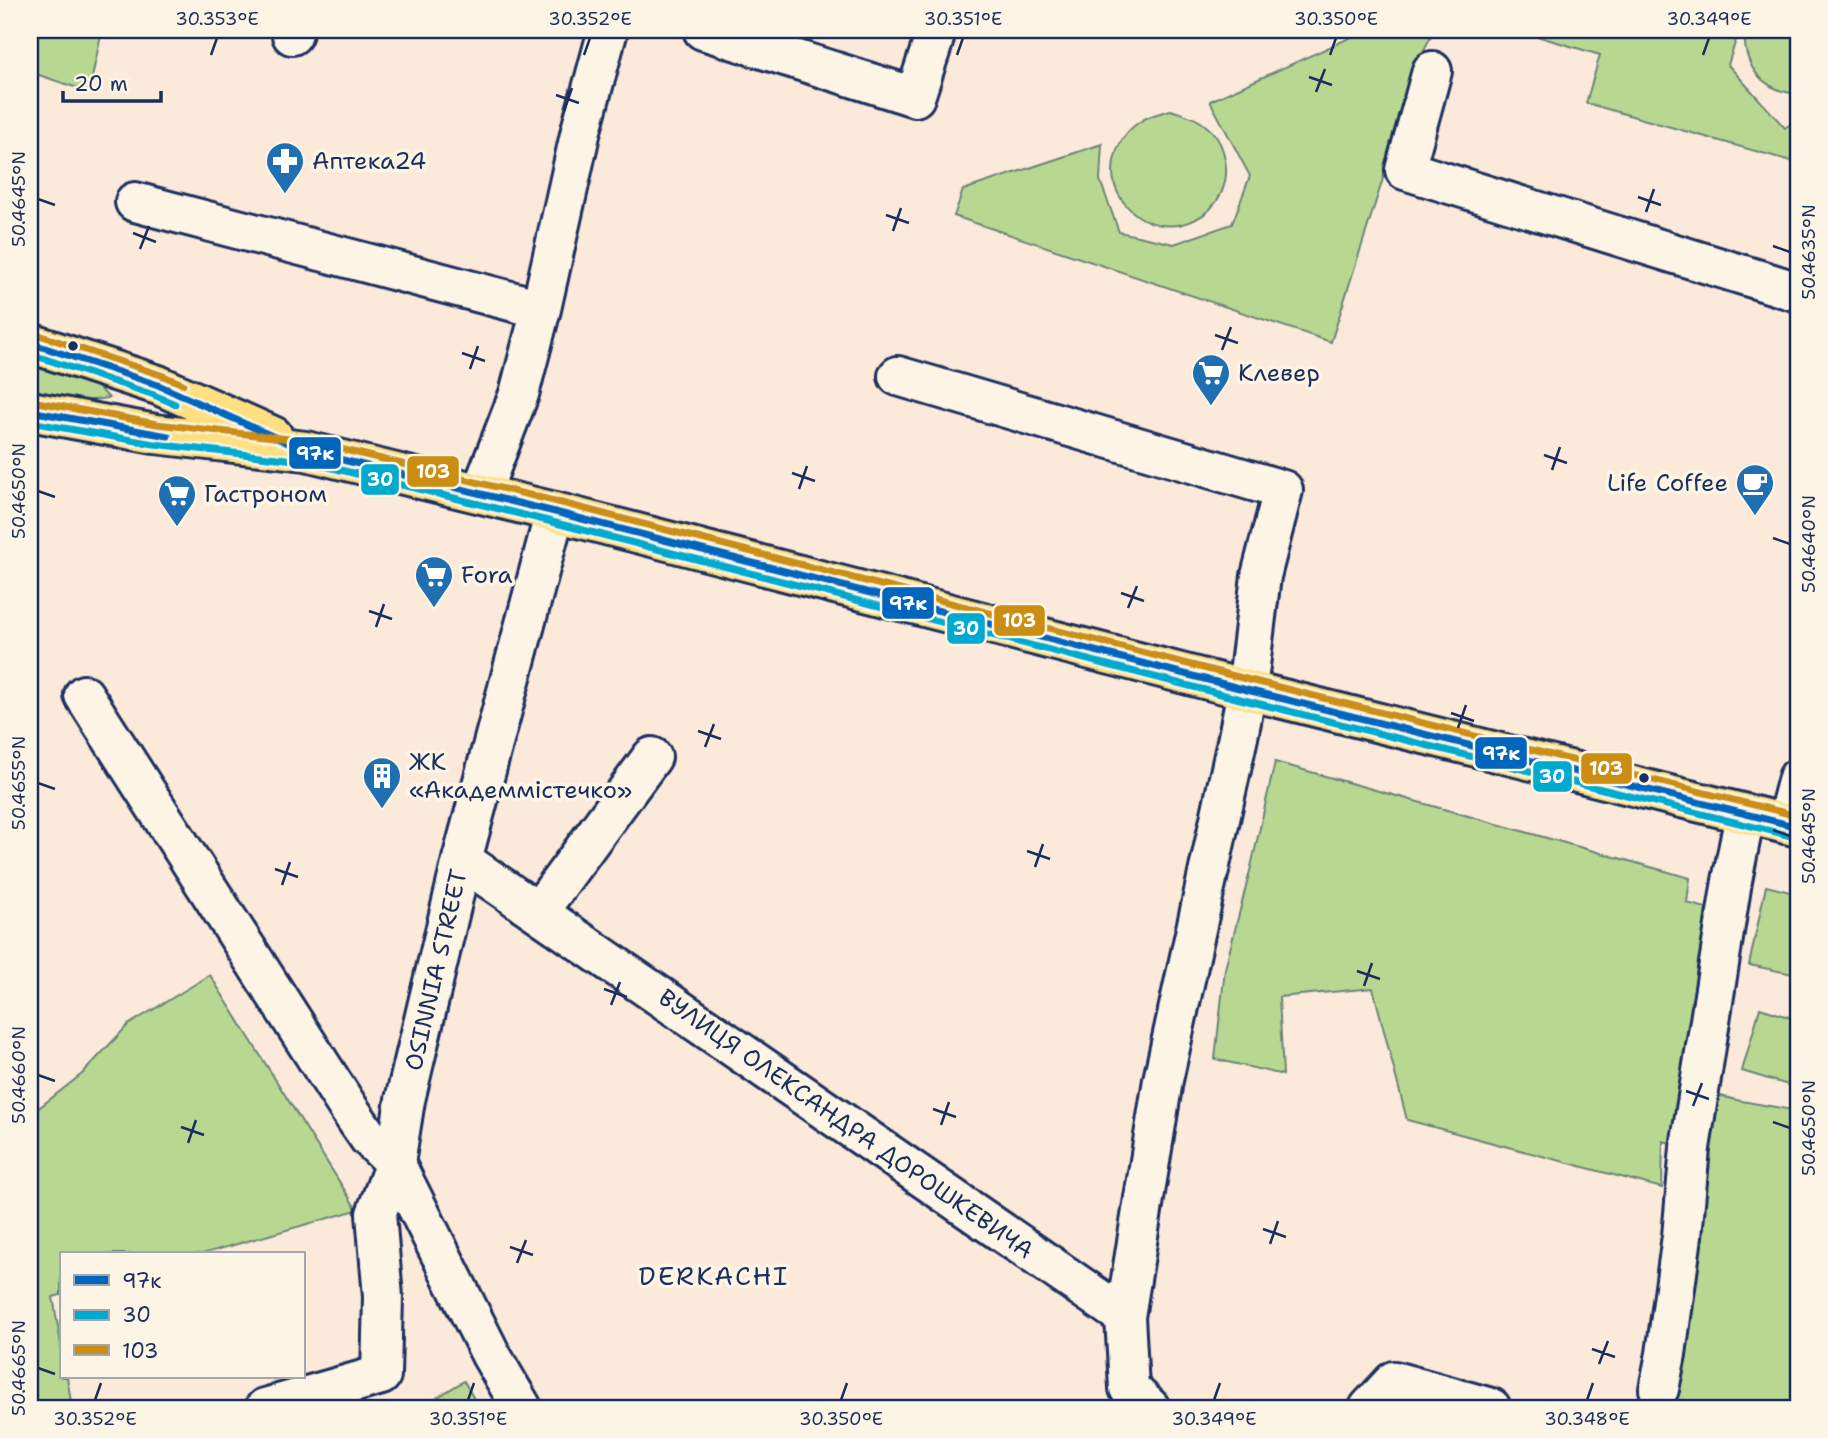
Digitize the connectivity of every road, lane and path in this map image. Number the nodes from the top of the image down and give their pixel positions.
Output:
1 (608, 30) edge
2 (703, 30) edge
3 (936, 30) edge
4 (1432, 71) dead end
5 (135, 202) dead end
6 (1798, 292) edge
7 (541, 309) junction
8 (30, 343) edge
9 (898, 376) dead end
10 (30, 411) edge
11 (306, 451) junction
12 (481, 493) junction
13 (555, 512) junction
14 (1247, 690) junction
15 (84, 695) dead end
16 (652, 757) dead end
17 (1798, 778) edge
18 (1745, 815) junction
19 (1792, 826) edge
20 (462, 860) junction
21 (538, 912) junction
22 (396, 1163) junction
23 (1125, 1317) junction
24 (1659, 1389) dead end
25 (265, 1408) edge
26 (522, 1408) edge
27 (1150, 1408) edge
28 (1369, 1408) edge
29 (1492, 1408) edge

1 - 7 street
2 - 3 street
4 - 6 street
5 - 7 street
7 - 12 street
8 - 11 main road
9 - 14 street
10 - 11 main road
11 - 12 main road
12 - 13 main road
13 - 14 main road
13 - 20 street, OSINNIA STREET
14 - 18 main road
14 - 23 street
15 - 22 street
16 - 21 street
17 - 19 street
18 - 19 main road
18 - 24 street
20 - 21 street, ВУЛИЦЯ ОЛЕКСАНДРА ДОРОШКЕВИЧА
20 - 22 street, OSINNIA STREET
21 - 23 street, ВУЛИЦЯ ОЛЕКСАНДРА ДОРОШКЕВИЧА
22 - 25 street, OSINNIA STREET
22 - 26 street
23 - 27 street
28 - 29 street

